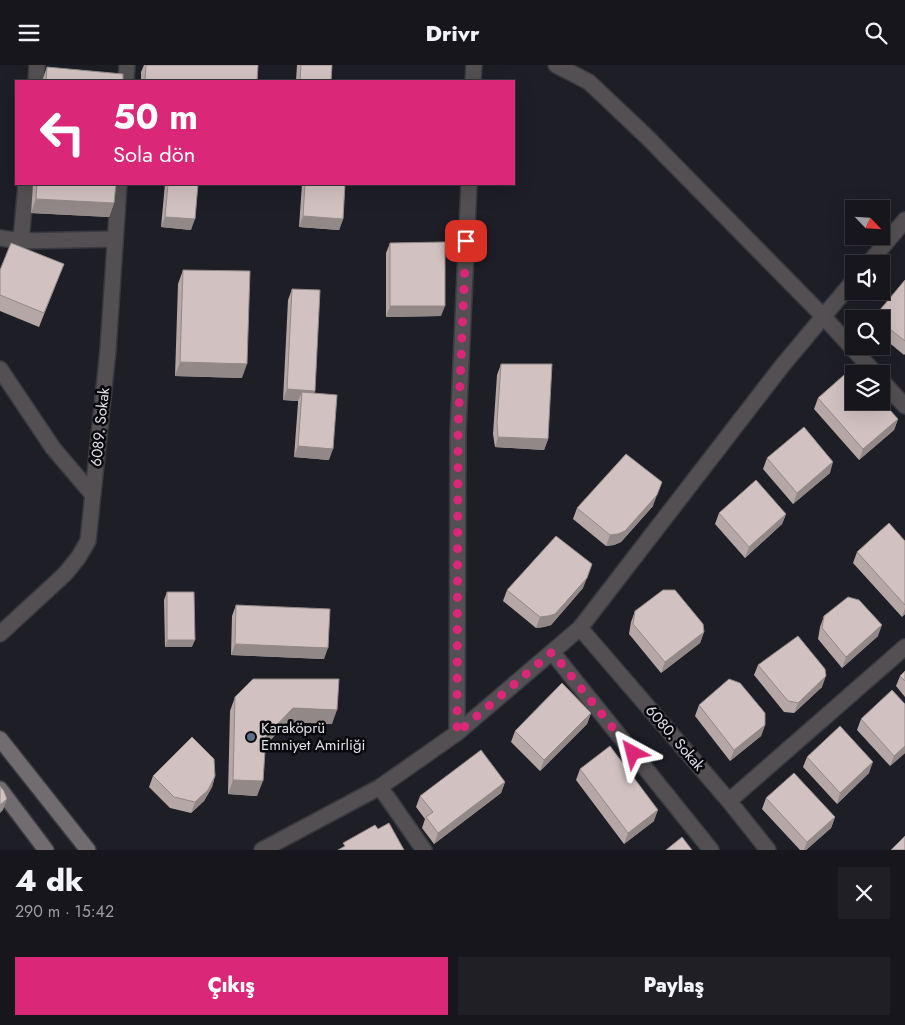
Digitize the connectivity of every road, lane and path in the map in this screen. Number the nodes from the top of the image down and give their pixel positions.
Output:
1 (37, 65) edge
2 (127, 65) edge
3 (474, 65) edge
4 (556, 65) edge
5 (36, 80) edge
6 (126, 80) edge
7 (473, 80) edge
8 (26, 185) edge
9 (119, 185) edge
10 (469, 185) edge
11 (905, 220) edge
12 (0, 238) edge
13 (115, 239) junction
14 (21, 241) junction
15 (876, 255) edge
16 (845, 290) edge
17 (823, 316) junction
18 (868, 365) edge
19 (0, 369) edge
20 (890, 390) edge
21 (905, 406) edge
22 (93, 495) junction
23 (580, 628) junction
24 (0, 634) edge
25 (905, 647) edge
26 (552, 652) junction
27 (457, 733) junction
28 (0, 739) edge
29 (380, 787) junction
30 (0, 789) edge
31 (729, 801) junction
32 (46, 850) edge
33 (88, 850) edge
34 (262, 850) edge
35 (424, 850) edge
36 (711, 850) edge
37 (768, 850) edge

1 - 5 street
2 - 6 street
3 - 7 street
4 - 17 street
8 - 14 street
9 - 13 street, 6089. Sokak
10 - 27 street
11 - 15 street
12 - 14 street
13 - 14 street
13 - 22 street, 6089. Sokak
16 - 17 street
17 - 18 street
17 - 23 street
19 - 22 street
20 - 21 street
22 - 24 street, 6089. Sokak
23 - 26 street
23 - 31 street, 6080. Sokak
25 - 31 street
26 - 27 street
26 - 36 street
27 - 29 street
28 - 33 main road
29 - 34 street
29 - 35 street
30 - 32 main road
31 - 37 street, 6080. Sokak

